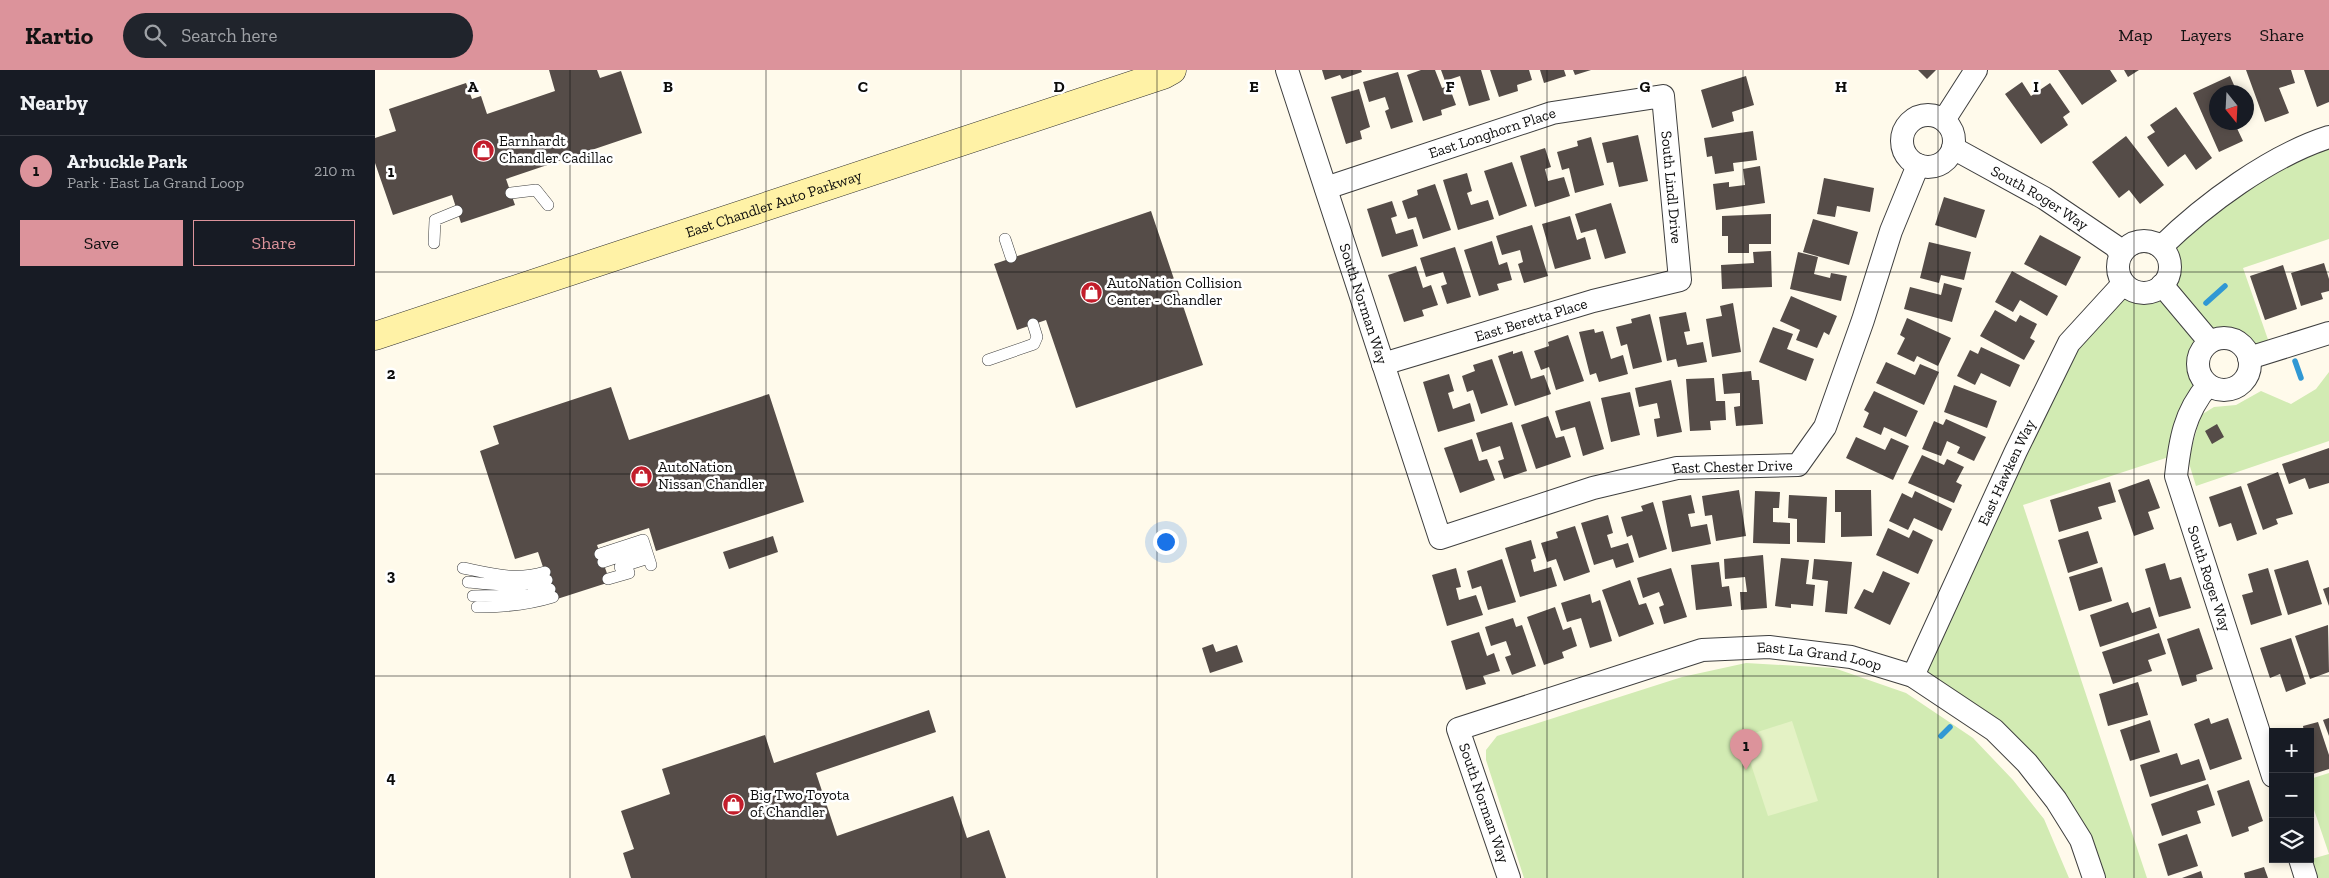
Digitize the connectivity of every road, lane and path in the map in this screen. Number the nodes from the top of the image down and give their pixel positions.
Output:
1 (1172, 70) edge
2 (1287, 70) edge
3 (1977, 70) edge
4 (1663, 96) joint
5 (1944, 120) junction
6 (2329, 137) edge
7 (1953, 148) junction
8 (1918, 165) junction
9 (1326, 188) junction
10 (511, 193) dead end
11 (548, 205) dead end
12 (457, 211) dead end
13 (1005, 239) dead end
14 (434, 243) dead end
15 (2161, 247) junction
16 (2121, 254) junction
17 (1011, 257) dead end
18 (1679, 280) joint
19 (2123, 284) junction
20 (2163, 285) junction
21 (1033, 324) dead end
22 (2329, 333) edge
23 (375, 336) edge
24 (2209, 341) junction
25 (2249, 358) junction
26 (988, 360) dead end
27 (1383, 364) junction
28 (2208, 385) junction
29 (1441, 538) joint
30 (625, 560) junction
31 (463, 568) dead end
32 (468, 582) dead end
33 (549, 584) junction
34 (475, 601) dead end
35 (1913, 676) junction
36 (1458, 728) joint
37 (2272, 773) edge
38 (2301, 863) edge
39 (1509, 878) edge
40 (2093, 878) edge
41 (2306, 878) edge

1 - 23 street, East Chandler Auto Parkway
2 - 9 street, South Norman Way
3 - 5 street
4 - 9 street, East Longhorn Place
4 - 18 street, South Lindl Drive
5 - 7 street
5 - 8 street
6 - 15 street
7 - 8 street
7 - 16 street, South Roger Way
8 - 29 street, East Chester Drive
9 - 27 street, South Norman Way
10 - 11 lane
12 - 14 lane
13 - 17 lane
15 - 16 street
15 - 20 street
16 - 19 street
18 - 27 street, East Beretta Place
19 - 20 street
19 - 35 street, East Hawken Way
20 - 24 street
21 - 26 lane
22 - 25 street
24 - 25 street
24 - 28 street
25 - 28 street
27 - 29 street, South Norman Way
28 - 37 street, South Roger Way
30 - 30 lane
30 - 30 lane
31 - 33 lane
32 - 33 lane
33 - 34 lane
35 - 36 street, East La Grand Loop
35 - 40 street, East La Grand Loop
36 - 39 street, South Norman Way
38 - 41 street

